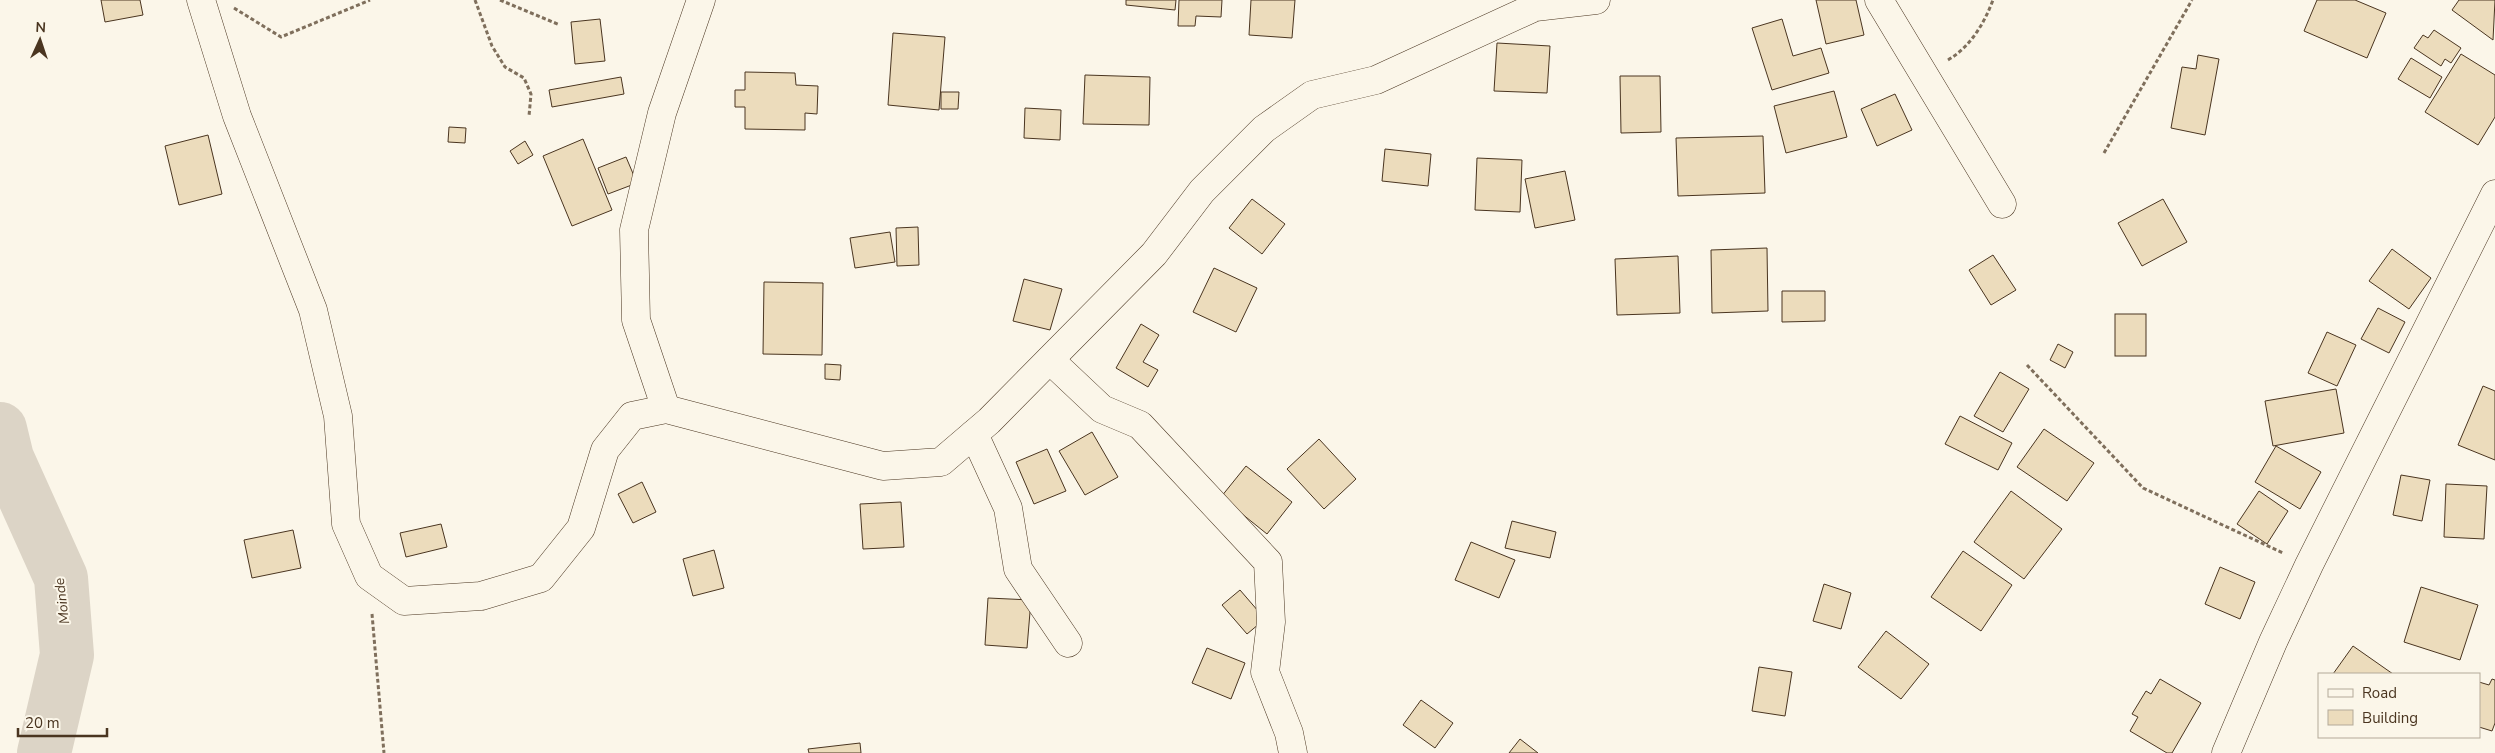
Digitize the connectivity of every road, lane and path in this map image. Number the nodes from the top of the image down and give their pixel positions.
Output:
1 (370, 0) edge
2 (475, 0) edge
3 (500, 0) edge
4 (700, 0) edge
5 (1596, 0) edge
6 (1879, 0) edge
7 (1992, 0) edge
8 (2192, 0) edge
9 (202, 2) edge
10 (560, 25) dead end
11 (1925, 75) junction
12 (529, 116) dead end
13 (2104, 153) dead end
14 (2495, 194) edge
15 (2002, 204) dead end
16 (1050, 360) junction
17 (2027, 365) dead end
18 (666, 409) junction
19 (974, 434) junction
20 (2309, 565) junction
21 (369, 576) junction
22 (1068, 643) dead end
23 (384, 753) edge
24 (1293, 753) edge
25 (2226, 753) edge

1 - 9 path
2 - 12 path
3 - 10 path
4 - 18 street
5 - 16 street
6 - 11 street
7 - 11 path
8 - 13 path
9 - 21 street
11 - 15 street
14 - 20 street
16 - 19 street
16 - 24 street
17 - 20 path
18 - 19 street
18 - 21 street
19 - 22 street
20 - 25 street
21 - 23 path

